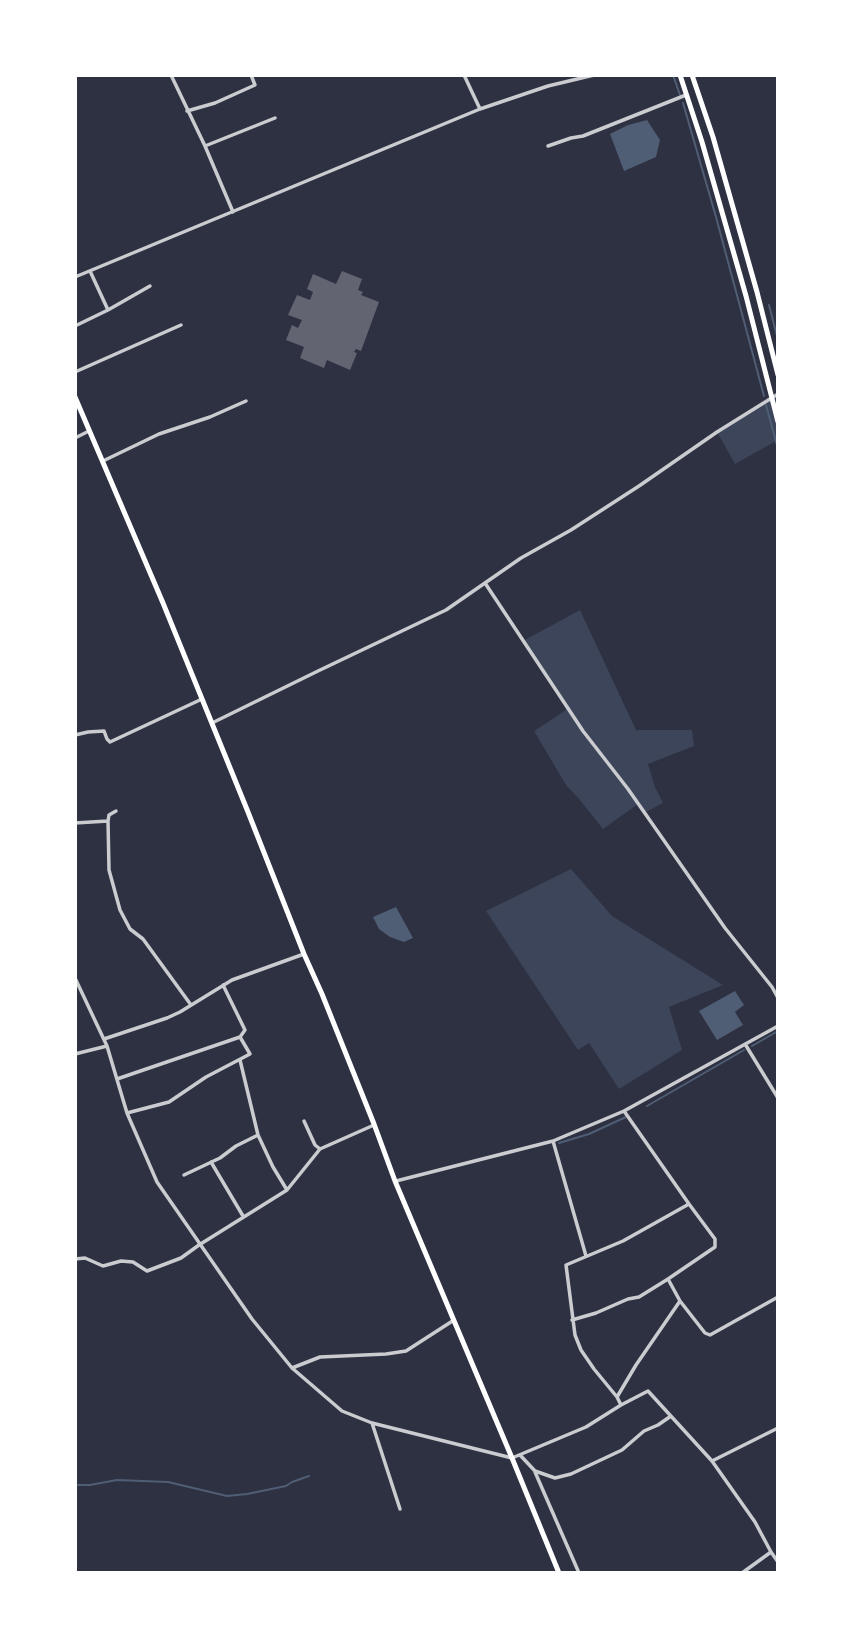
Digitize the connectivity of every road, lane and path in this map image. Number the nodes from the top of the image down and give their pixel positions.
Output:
1 (171, 75) edge
2 (251, 75) edge
3 (464, 75) edge
4 (594, 75) edge
5 (680, 75) edge
6 (692, 75) edge
7 (686, 95) junction
8 (480, 109) junction
9 (187, 111) junction
10 (275, 118) dead end
11 (205, 146) junction
12 (548, 146) dead end
13 (719, 158) junction
14 (708, 162) junction
15 (233, 212) junction
16 (90, 271) junction
17 (75, 277) edge
18 (150, 286) dead end
19 (108, 310) junction
20 (181, 325) dead end
21 (75, 326) edge
22 (75, 372) edge
23 (778, 375) edge
24 (778, 394) edge
25 (75, 397) edge
26 (771, 397) junction
27 (246, 401) dead end
28 (778, 422) edge
29 (90, 431) junction
30 (75, 438) edge
31 (103, 461) junction
32 (485, 583) junction
33 (202, 699) junction
34 (212, 723) junction
35 (75, 735) edge
36 (116, 811) dead end
37 (108, 821) junction
38 (75, 823) edge
39 (304, 954) junction
40 (75, 978) edge
41 (223, 985) junction
42 (778, 998) edge
43 (191, 1005) junction
44 (778, 1026) edge
45 (240, 1037) junction
46 (104, 1039) junction
47 (745, 1044) junction
48 (107, 1046) junction
49 (75, 1054) edge
50 (240, 1060) junction
51 (117, 1079) junction
52 (778, 1098) edge
53 (624, 1111) junction
54 (127, 1112) junction
55 (304, 1121) dead end
56 (374, 1124) junction
57 (258, 1135) junction
58 (553, 1141) junction
59 (320, 1149) junction
60 (211, 1162) junction
61 (184, 1175) dead end
62 (395, 1181) junction
63 (287, 1190) junction
64 (689, 1204) junction
65 (243, 1216) junction
66 (199, 1245) junction
67 (586, 1256) junction
68 (75, 1259) edge
69 (668, 1279) junction
70 (778, 1297) edge
71 (680, 1301) junction
72 (454, 1320) junction
73 (572, 1320) junction
74 (292, 1368) junction
75 (617, 1397) junction
76 (621, 1405) junction
77 (671, 1416) junction
78 (372, 1423) junction
79 (778, 1428) edge
80 (520, 1455) junction
81 (512, 1458) junction
82 (712, 1461) junction
83 (535, 1471) junction
84 (400, 1509) dead end
85 (772, 1552) junction
86 (778, 1562) edge
87 (559, 1573) edge
88 (579, 1573) edge
89 (742, 1573) edge

1 - 9 street
2 - 9 street
3 - 8 street
4 - 8 street
5 - 7 main road
6 - 13 main road
7 - 12 street
7 - 14 main road
8 - 15 street
9 - 11 street
10 - 11 street
11 - 15 street
13 - 14 main road
13 - 23 main road
14 - 26 main road
15 - 16 street
16 - 17 street
16 - 19 street
18 - 19 street
19 - 21 street
20 - 22 street
24 - 26 street
25 - 29 main road
26 - 28 main road
26 - 32 street
27 - 31 street
29 - 30 street
29 - 31 main road
31 - 33 main road
32 - 34 street
32 - 42 street
33 - 34 main road
33 - 35 street
34 - 39 main road
36 - 37 street
37 - 38 street
37 - 43 street
39 - 41 street
39 - 56 main road
40 - 46 street
41 - 43 street
41 - 45 street
43 - 46 street
44 - 47 street
45 - 50 street
45 - 51 street
46 - 48 street
47 - 52 street
47 - 53 street
48 - 49 street
48 - 51 street
50 - 54 street
50 - 57 street
51 - 54 street
53 - 58 street
53 - 64 street
54 - 66 street
55 - 59 street
56 - 59 street
56 - 62 main road
57 - 60 street
57 - 63 street
58 - 62 street
58 - 67 street
59 - 63 street
60 - 61 street
60 - 65 street
62 - 72 main road
63 - 65 street
64 - 67 street
64 - 69 street
65 - 66 street
66 - 68 street
66 - 74 street
67 - 73 street
69 - 71 street
69 - 73 street
70 - 71 street
71 - 75 street
72 - 74 street
72 - 81 main road
73 - 75 street
74 - 78 street
75 - 76 street
76 - 77 street
76 - 80 street
77 - 82 street
77 - 83 street
78 - 81 street
78 - 84 street
79 - 82 street
80 - 81 street
80 - 83 street
81 - 87 main road
82 - 85 street
83 - 88 street
85 - 86 street
85 - 89 street

